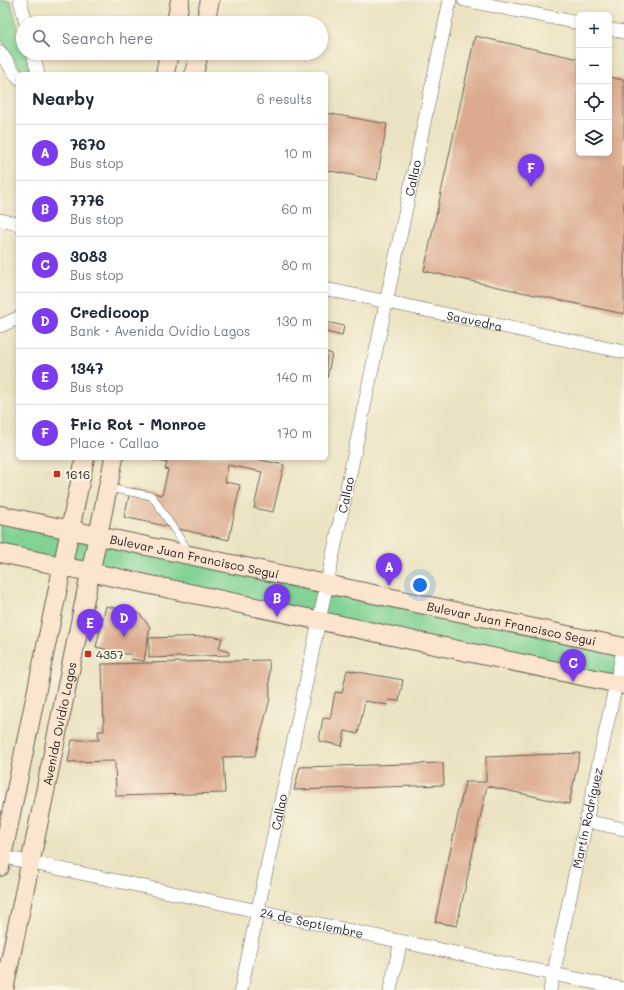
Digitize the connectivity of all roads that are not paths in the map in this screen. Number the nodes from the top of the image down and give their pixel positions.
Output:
1 (20, 0) edge
2 (180, 0) edge
3 (210, 0) edge
4 (450, 0) edge
5 (464, 0) edge
6 (24, 16) edge
7 (177, 16) edge
8 (207, 16) edge
9 (576, 22) edge
10 (612, 30) edge
11 (624, 32) edge
12 (0, 52) edge
13 (35, 60) edge
14 (168, 60) edge
15 (197, 60) edge
16 (38, 72) edge
17 (165, 72) edge
18 (194, 72) edge
19 (16, 75) edge
20 (0, 220) edge
21 (16, 224) edge
22 (328, 289) edge
23 (386, 302) junction
24 (16, 319) edge
25 (0, 326) edge
26 (624, 352) edge
27 (85, 460) edge
28 (114, 460) edge
29 (108, 488) junction
30 (0, 515) edge
31 (70, 530) junction
32 (98, 536) junction
33 (0, 553) edge
34 (191, 556) junction
35 (62, 567) junction
36 (90, 572) junction
37 (327, 584) junction
38 (319, 621) junction
39 (624, 646) edge
40 (620, 684) edge
41 (586, 821) junction
42 (624, 830) edge
43 (1, 860) edge
44 (31, 862) junction
45 (258, 911) junction
46 (401, 941) junction
47 (553, 974) junction
48 (624, 989) edge
49 (4, 990) edge
50 (241, 990) edge
51 (390, 990) edge
52 (550, 990) edge

1 - 6 street
2 - 7 main road
3 - 8 main road
4 - 23 street, Callao
5 - 9 street
10 - 11 street
12 - 19 street
13 - 16 street
14 - 17 main road
15 - 18 main road
20 - 21 street
22 - 23 street, Saavedra
23 - 26 street, Saavedra
23 - 37 street, Callao
24 - 25 street
27 - 31 main road
28 - 29 main road, Avenida Ovidio Lagos
29 - 32 main road, Avenida Ovidio Lagos
29 - 34 lane
30 - 31 main road, Bulevar Juan Francisco Seguí
31 - 32 main road, Bulevar Juan Francisco Seguí
31 - 35 main road
32 - 34 main road, Bulevar Juan Francisco Seguí
32 - 36 main road, Avenida Ovidio Lagos
33 - 35 main road
34 - 37 main road, Bulevar Juan Francisco Seguí
35 - 36 main road
35 - 43 main road
36 - 38 main road
36 - 44 main road, Avenida Ovidio Lagos
37 - 38 street, Callao
37 - 39 main road, Bulevar Juan Francisco Seguí
38 - 40 main road
38 - 45 street, Callao
39 - 40 street, Martín Rodríguez
40 - 41 street, Martín Rodríguez
41 - 42 street
41 - 47 street, Martín Rodríguez
43 - 44 street, 24 de Septiembre
44 - 45 street, 24 de Septiembre
44 - 49 main road, Avenida Ovidio Lagos
45 - 46 street, 24 de Septiembre
45 - 50 street, Callao
46 - 47 street, 24 de Septiembre
46 - 51 street
47 - 48 street, 24 de Septiembre
47 - 52 street, Martín Rodríguez

